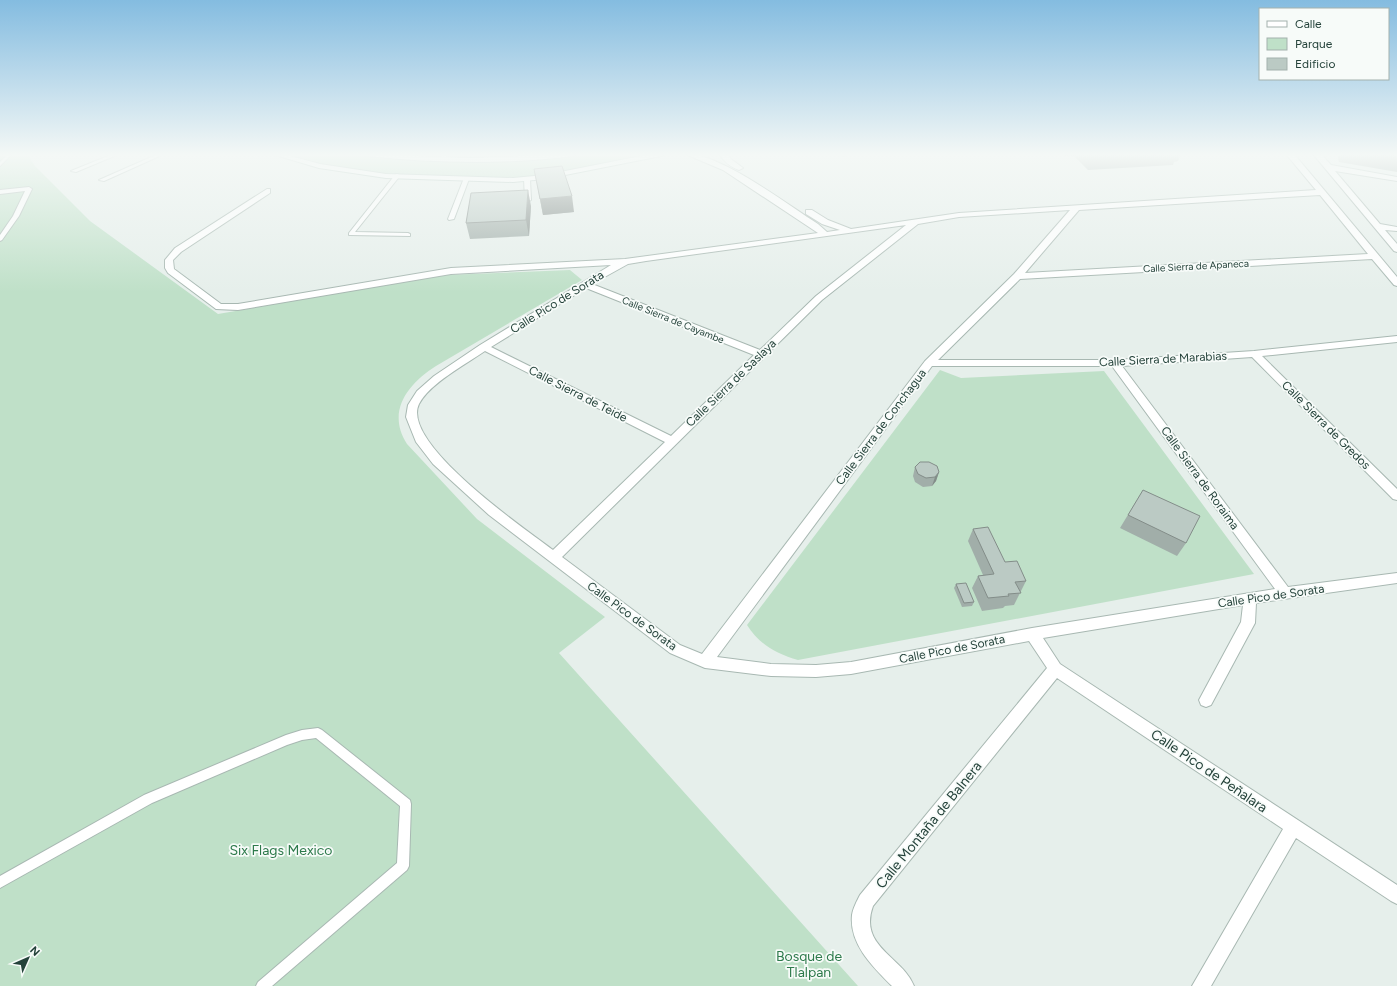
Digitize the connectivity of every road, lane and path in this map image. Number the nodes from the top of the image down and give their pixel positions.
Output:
1 (24, 200) edge
2 (253, 200) edge
3 (378, 200) edge
4 (458, 200) edge
5 (775, 200) edge
6 (790, 200) edge
7 (1192, 200) edge
8 (1330, 200) edge
9 (1356, 200) edge
10 (1077, 207) junction
11 (451, 219) dead end
12 (917, 221) junction
13 (1378, 226) junction
14 (864, 229) junction
15 (1397, 229) edge
16 (852, 231) junction
17 (408, 234) dead end
18 (825, 235) junction
19 (0, 239) edge
20 (878, 241) junction
21 (1397, 249) edge
22 (1375, 256) junction
23 (626, 262) junction
24 (1017, 276) junction
25 (1395, 279) edge
26 (586, 285) junction
27 (1397, 339) edge
28 (484, 347) junction
29 (760, 354) junction
30 (1254, 354) junction
31 (929, 363) junction
32 (1116, 363) junction
33 (672, 441) junction
34 (1397, 496) edge
35 (554, 557) junction
36 (1397, 578) edge
37 (1285, 593) junction
38 (1250, 598) junction
39 (1032, 634) junction
40 (705, 662) junction
41 (1055, 669) junction
42 (1206, 700) dead end
43 (1293, 827) junction
44 (0, 882) edge
45 (1397, 896) edge
46 (262, 986) edge
47 (905, 986) edge
48 (1201, 986) edge

1 - 19 lane
2 - 23 street, Calle Pico de Sorata
3 - 17 lane
4 - 11 lane
5 - 18 street
6 - 16 street
7 - 10 street, Calle Pico de Sorata
8 - 22 street
9 - 13 street
10 - 12 street, Calle Pico de Sorata
10 - 24 street, Calle Sierra de Conchagua
12 - 14 street, Calle Pico de Sorata
12 - 20 street, Calle Sierra de Saslaya
13 - 15 street
13 - 21 street
14 - 16 street, Calle Pico de Sorata
14 - 20 street
16 - 18 street, Calle Pico de Sorata
18 - 23 street, Calle Pico de Sorata
20 - 29 street, Calle Sierra de Saslaya
22 - 24 street, Calle Sierra de Apaneca
22 - 25 street
23 - 26 street, Calle Pico de Sorata
24 - 31 street, Calle Sierra de Conchagua
26 - 28 street, Calle Pico de Sorata
26 - 29 street, Calle Sierra de Cayambe
27 - 30 street, Calle Sierra de Marabias
28 - 33 street, Calle Sierra de Teide
28 - 35 street, Calle Pico de Sorata
29 - 33 street, Calle Sierra de Saslaya
30 - 32 street, Calle Sierra de Marabias
30 - 34 street, Calle Sierra de Gredos
31 - 32 street, Calle Sierra de Marabias
31 - 40 street, Calle Sierra de Conchagua
32 - 37 street, Calle Sierra de Roraima
33 - 35 street, Calle Sierra de Saslaya
35 - 40 street, Calle Pico de Sorata
36 - 37 street, Calle Pico de Sorata
37 - 38 street, Calle Pico de Sorata
38 - 39 street, Calle Pico de Sorata
38 - 42 street
39 - 40 street, Calle Pico de Sorata
39 - 41 street, Calle Pico de Peñalara
41 - 43 street, Calle Pico de Peñalara
41 - 47 street, Calle Montaña de Balnera
43 - 45 street, Calle Pico de Peñalara
43 - 48 street
44 - 46 lane

